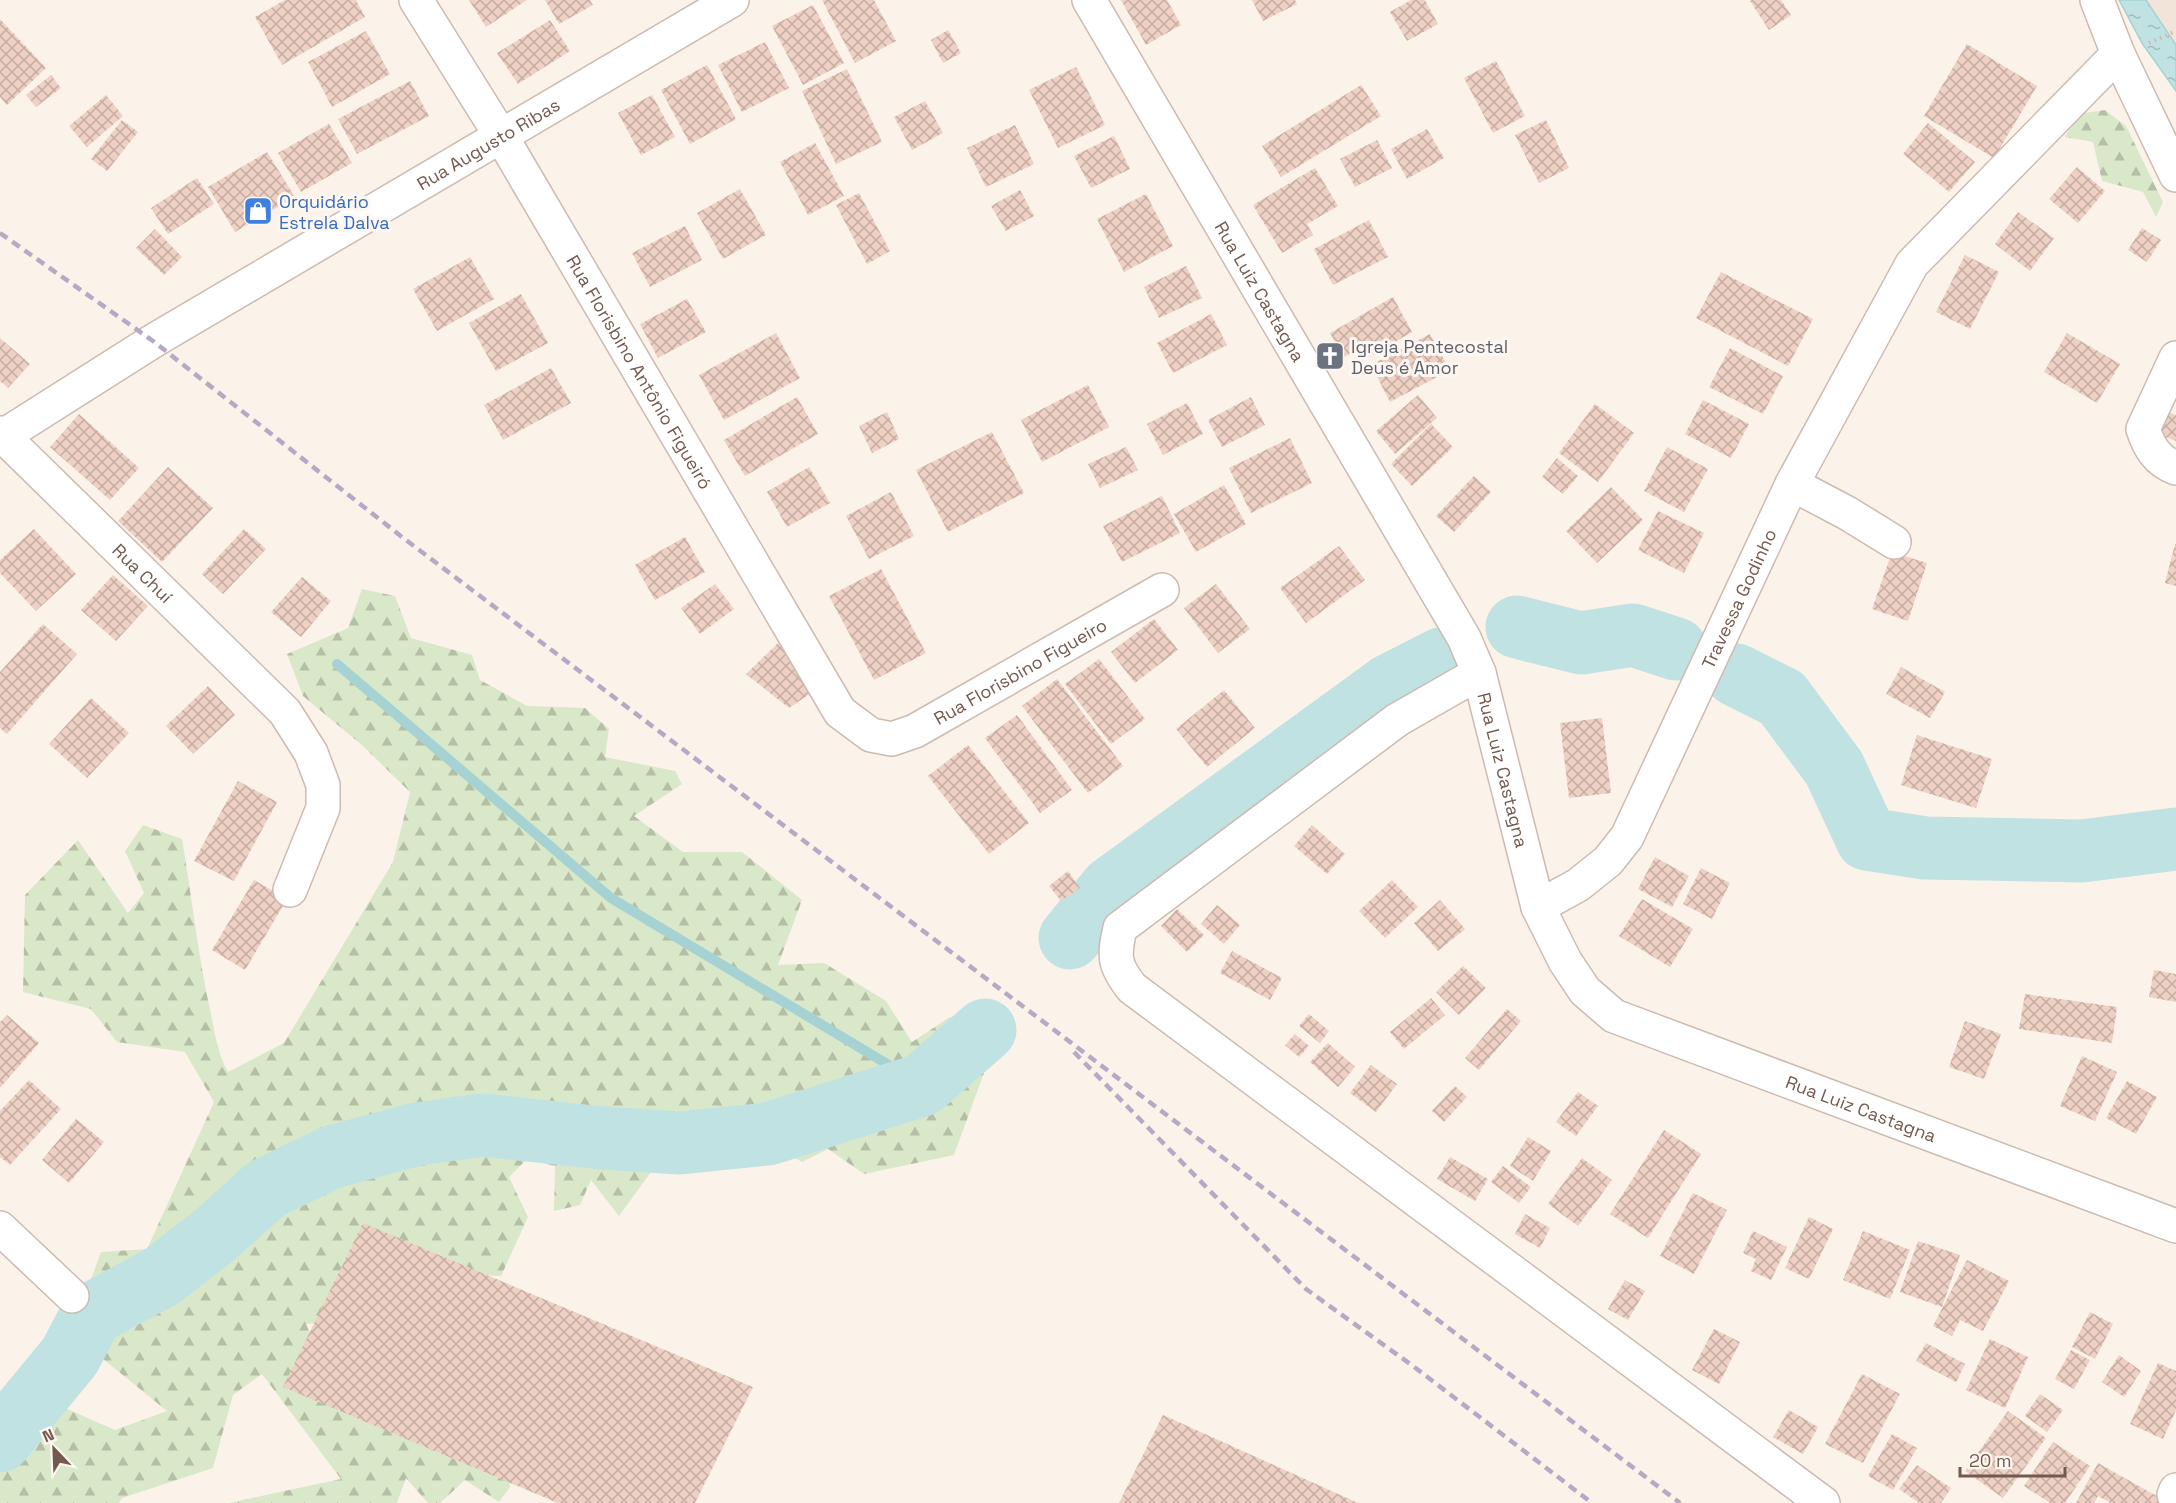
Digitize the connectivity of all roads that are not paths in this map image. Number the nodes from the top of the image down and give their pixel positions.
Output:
1 (416, 0) edge
2 (732, 0) edge
3 (1089, 0) edge
4 (2097, 0) edge
5 (2118, 54) junction
6 (501, 136) junction
7 (2176, 175) edge
8 (2176, 358) edge
9 (1, 435) edge
10 (2176, 468) edge
11 (1792, 484) junction
12 (1894, 542) dead end
13 (1162, 590) dead end
14 (1479, 673) junction
15 (871, 735) joint
16 (290, 890) dead end
17 (1538, 907) junction
18 (2176, 1226) edge
19 (0, 1228) edge
20 (72, 1296) dead end
21 (1823, 1503) edge

1 - 6 street, Rua Florisbino Antônio Figueiró
2 - 6 street, Rua Augusto Ribas
3 - 14 street, Rua Luiz Castagna
4 - 5 street
5 - 7 street
5 - 11 street, Travessa Godinho
6 - 9 street, Rua Augusto Ribas
6 - 15 street, Rua Florisbino Antônio Figueiró
8 - 10 street
9 - 16 street, Rua Chuí
11 - 12 street
11 - 17 street, Travessa Godinho
13 - 15 street, Rua Florisbino Figueiro
14 - 17 street, Rua Luiz Castagna
14 - 21 street
17 - 18 street, Rua Luiz Castagna
19 - 20 street

